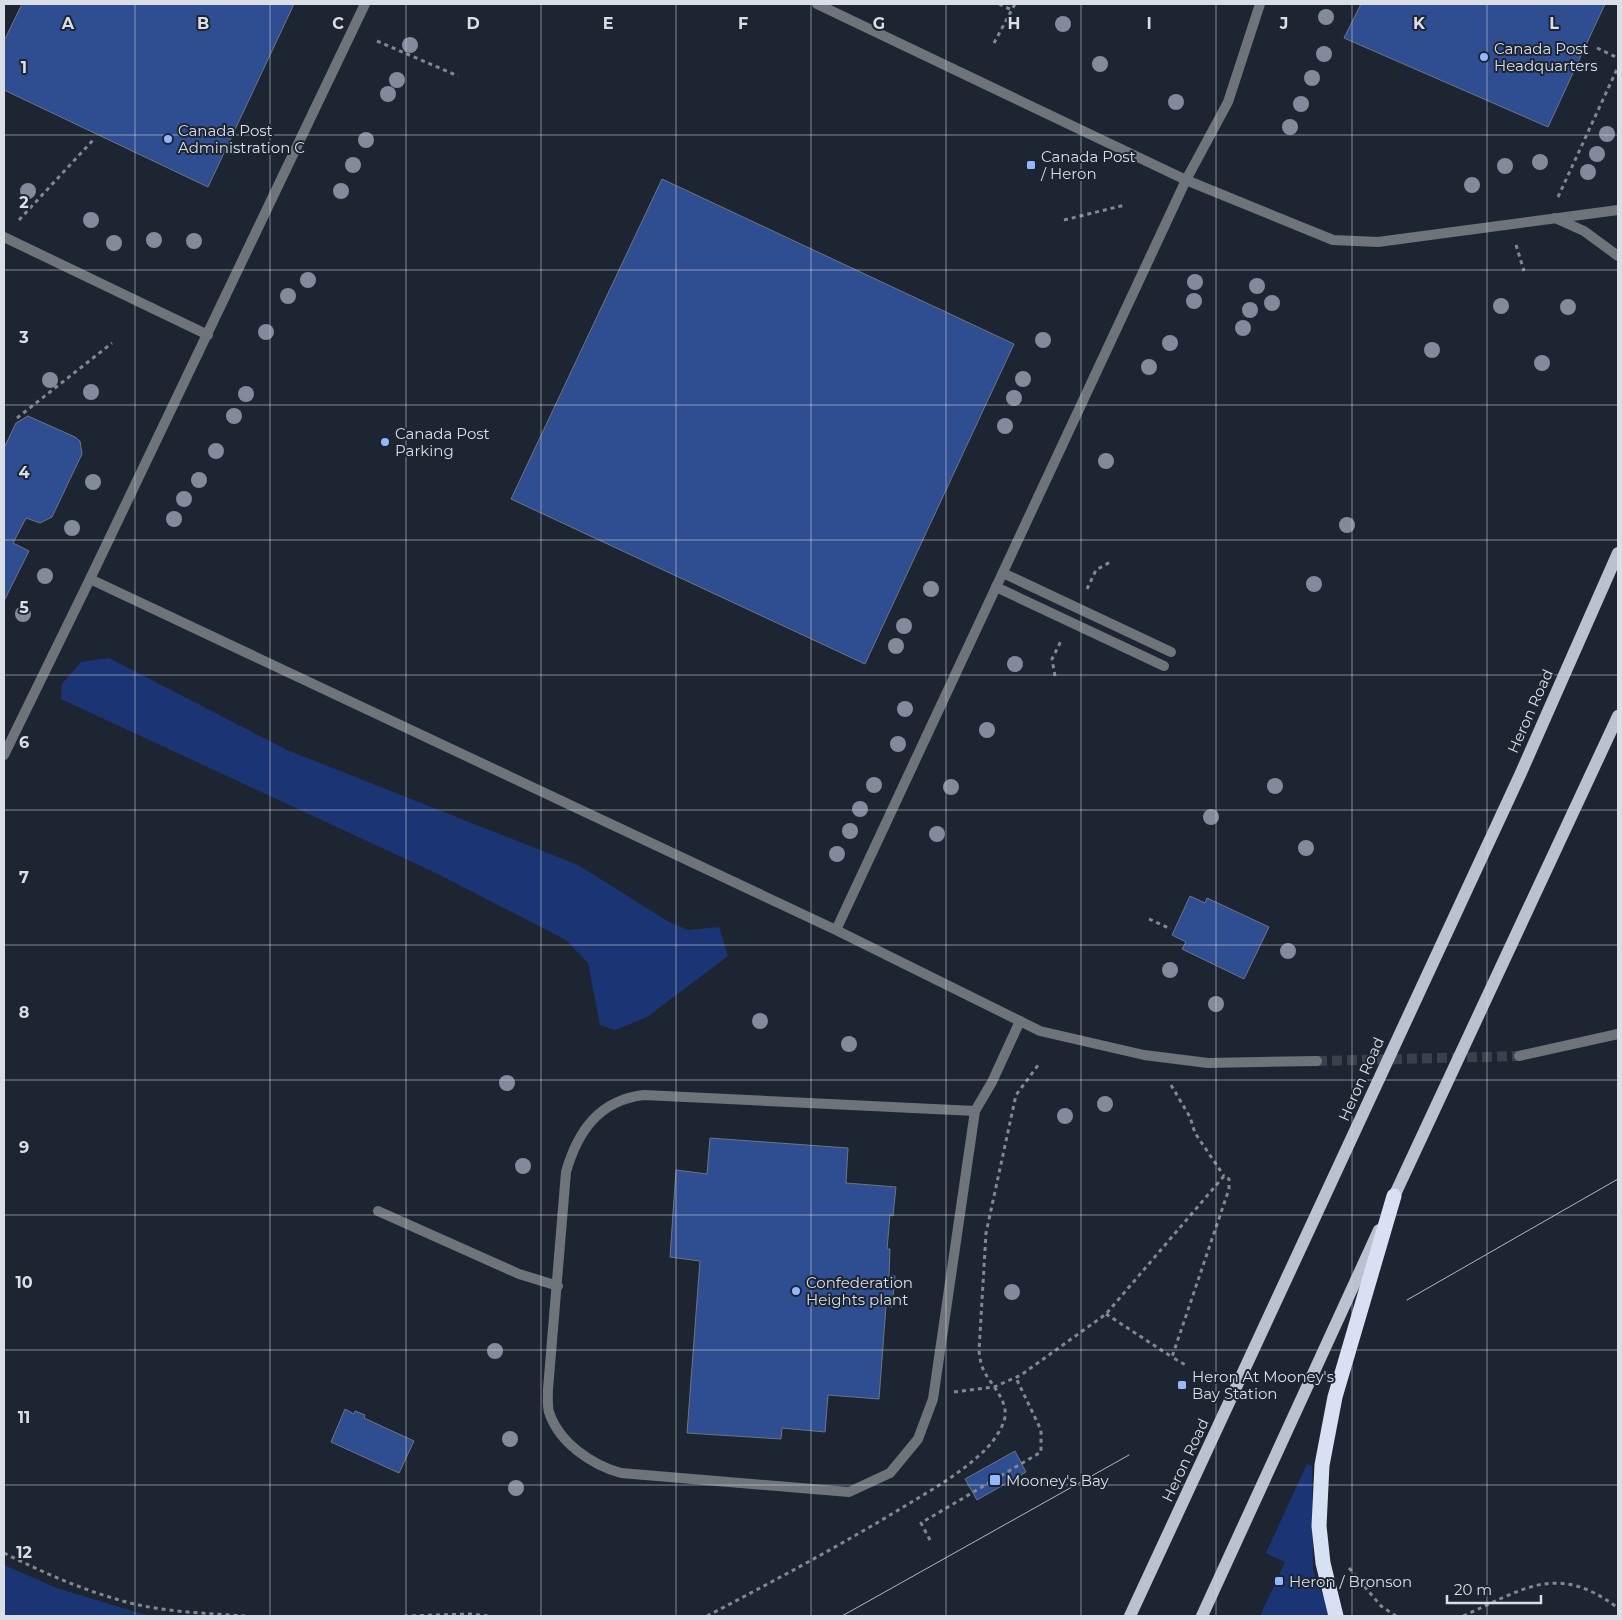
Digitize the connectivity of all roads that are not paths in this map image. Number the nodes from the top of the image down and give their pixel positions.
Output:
1 (365, 4) edge
2 (817, 4) edge
3 (1260, 4) edge
4 (1186, 180) junction
5 (1618, 210) edge
6 (1554, 217) junction
7 (4, 238) edge
8 (1618, 256) edge
9 (208, 335) junction
10 (1618, 553) edge
11 (1003, 573) junction
12 (90, 579) junction
13 (996, 587) junction
14 (1171, 652) dead end
15 (1164, 666) dead end
16 (1618, 716) edge
17 (4, 755) edge
18 (836, 930) junction
19 (1020, 1021) junction
20 (1618, 1034) edge
21 (1520, 1056) tunnel mouth
22 (1317, 1061) tunnel mouth
23 (975, 1111) junction
24 (1394, 1196) junction
25 (378, 1211) dead end
26 (558, 1286) junction
27 (1130, 1616) edge
28 (1202, 1616) edge
29 (1336, 1616) edge

1 - 9 street
2 - 4 street
3 - 4 street
4 - 6 street
4 - 11 street
5 - 6 street
6 - 8 street
7 - 9 street
9 - 12 street
10 - 27 main road, Heron Road
11 - 13 street
11 - 14 street
12 - 17 street
12 - 18 street
13 - 15 street
13 - 18 street
16 - 24 main road
18 - 19 street
19 - 22 street
19 - 23 street
20 - 21 street
23 - 26 street
23 - 26 street
24 - 28 main road
24 - 29 highway
25 - 26 street

